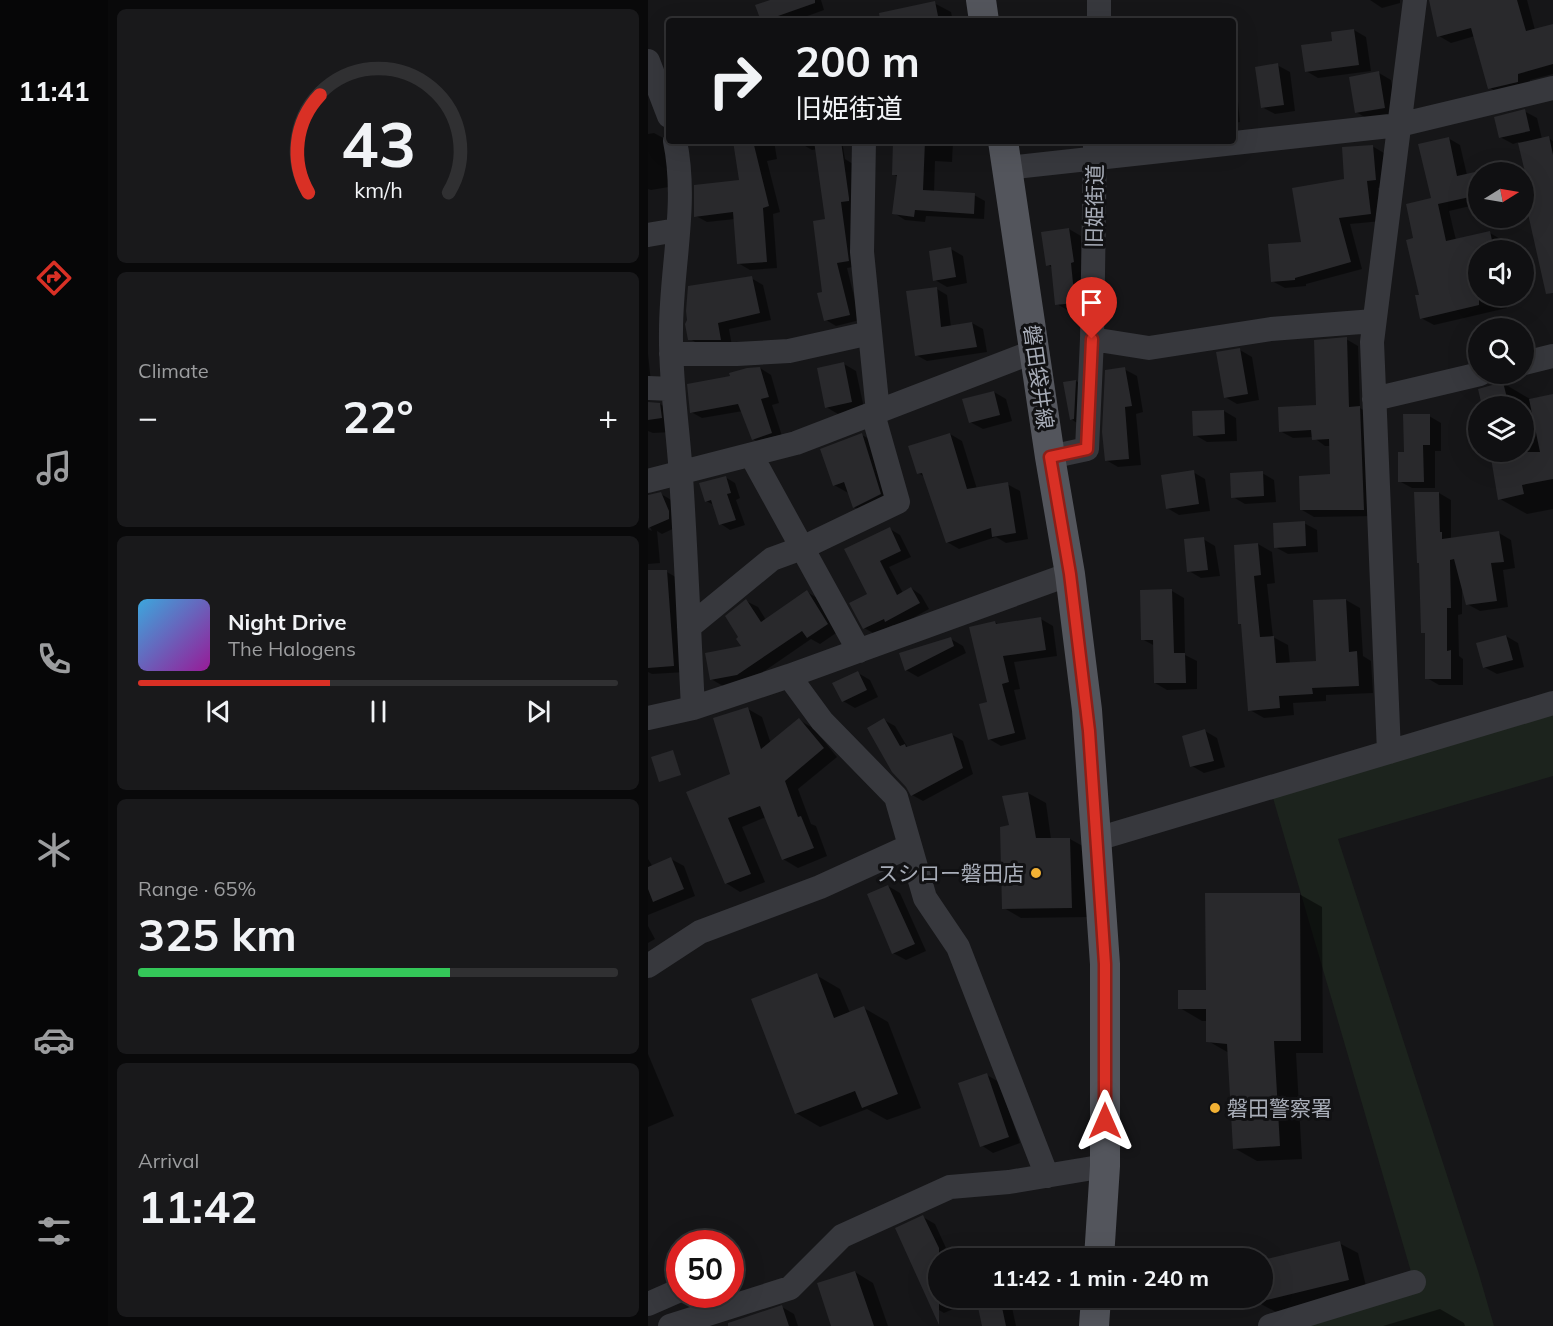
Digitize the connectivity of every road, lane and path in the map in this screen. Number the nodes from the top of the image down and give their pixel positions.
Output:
1 (981, 0) edge
2 (1099, 0) edge
3 (1415, 0) edge
4 (984, 18) edge
5 (1099, 18) edge
6 (648, 61) edge
7 (1553, 88) edge
8 (666, 99) edge
9 (1399, 125) junction
10 (1236, 138) edge
11 (676, 144) edge
12 (864, 144) edge
13 (1158, 144) edge
14 (1095, 149) edge
15 (1005, 154) edge
16 (677, 230) junction
17 (648, 235) edge
18 (1374, 321) junction
19 (870, 333) junction
20 (1092, 339) junction
21 (1035, 351) junction
22 (672, 354) junction
23 (1553, 356) edge
24 (1534, 361) edge
25 (1468, 377) edge
26 (648, 388) edge
27 (672, 389) junction
28 (1374, 399) junction
29 (875, 413) junction
30 (751, 455) junction
31 (1050, 457) junction
32 (681, 474) junction
33 (648, 481) edge
34 (802, 548) junction
35 (1070, 574) junction
36 (689, 627) junction
37 (859, 651) junction
38 (789, 676) junction
39 (1553, 703) edge
40 (693, 708) junction
41 (648, 718) edge
42 (1389, 752) junction
43 (1097, 839) junction
44 (910, 846) junction
45 (648, 966) edge
46 (1105, 1166) junction
47 (1047, 1176) junction
48 (1100, 1248) edge
49 (1414, 1282) dead end
50 (666, 1296) edge
51 (648, 1304) edge
52 (1095, 1308) edge
53 (670, 1326) edge
54 (1094, 1326) edge
55 (1270, 1326) edge

1 - 4 main road
2 - 5 street
3 - 9 street
6 - 8 street
7 - 9 street
9 - 10 street
9 - 18 street
11 - 16 street
12 - 19 street
13 - 14 street
14 - 15 street
14 - 20 street, 旧姫街道
15 - 21 main road, 磐田袋井線
16 - 17 street
16 - 22 street
18 - 20 street
18 - 28 street
19 - 22 street
19 - 29 street
20 - 31 street, 旧姫街道
21 - 29 street
21 - 31 main road, 磐田袋井線
22 - 27 street
23 - 24 street
25 - 28 street
26 - 27 street
27 - 32 street
28 - 42 street
29 - 30 street
29 - 34 street
30 - 32 street
30 - 34 street
31 - 35 main road, 磐田袋井線
32 - 33 street
32 - 36 street
34 - 36 street
34 - 37 street
35 - 37 street
35 - 43 main road, 磐田袋井線
36 - 40 street
37 - 38 street
38 - 40 street
38 - 44 street
39 - 42 street
40 - 41 street
42 - 43 street
43 - 46 main road, 磐田袋井線
44 - 45 street
44 - 47 street
46 - 47 street
46 - 48 main road, 磐田袋井線
47 - 53 street
49 - 55 street
50 - 51 street
52 - 54 main road

